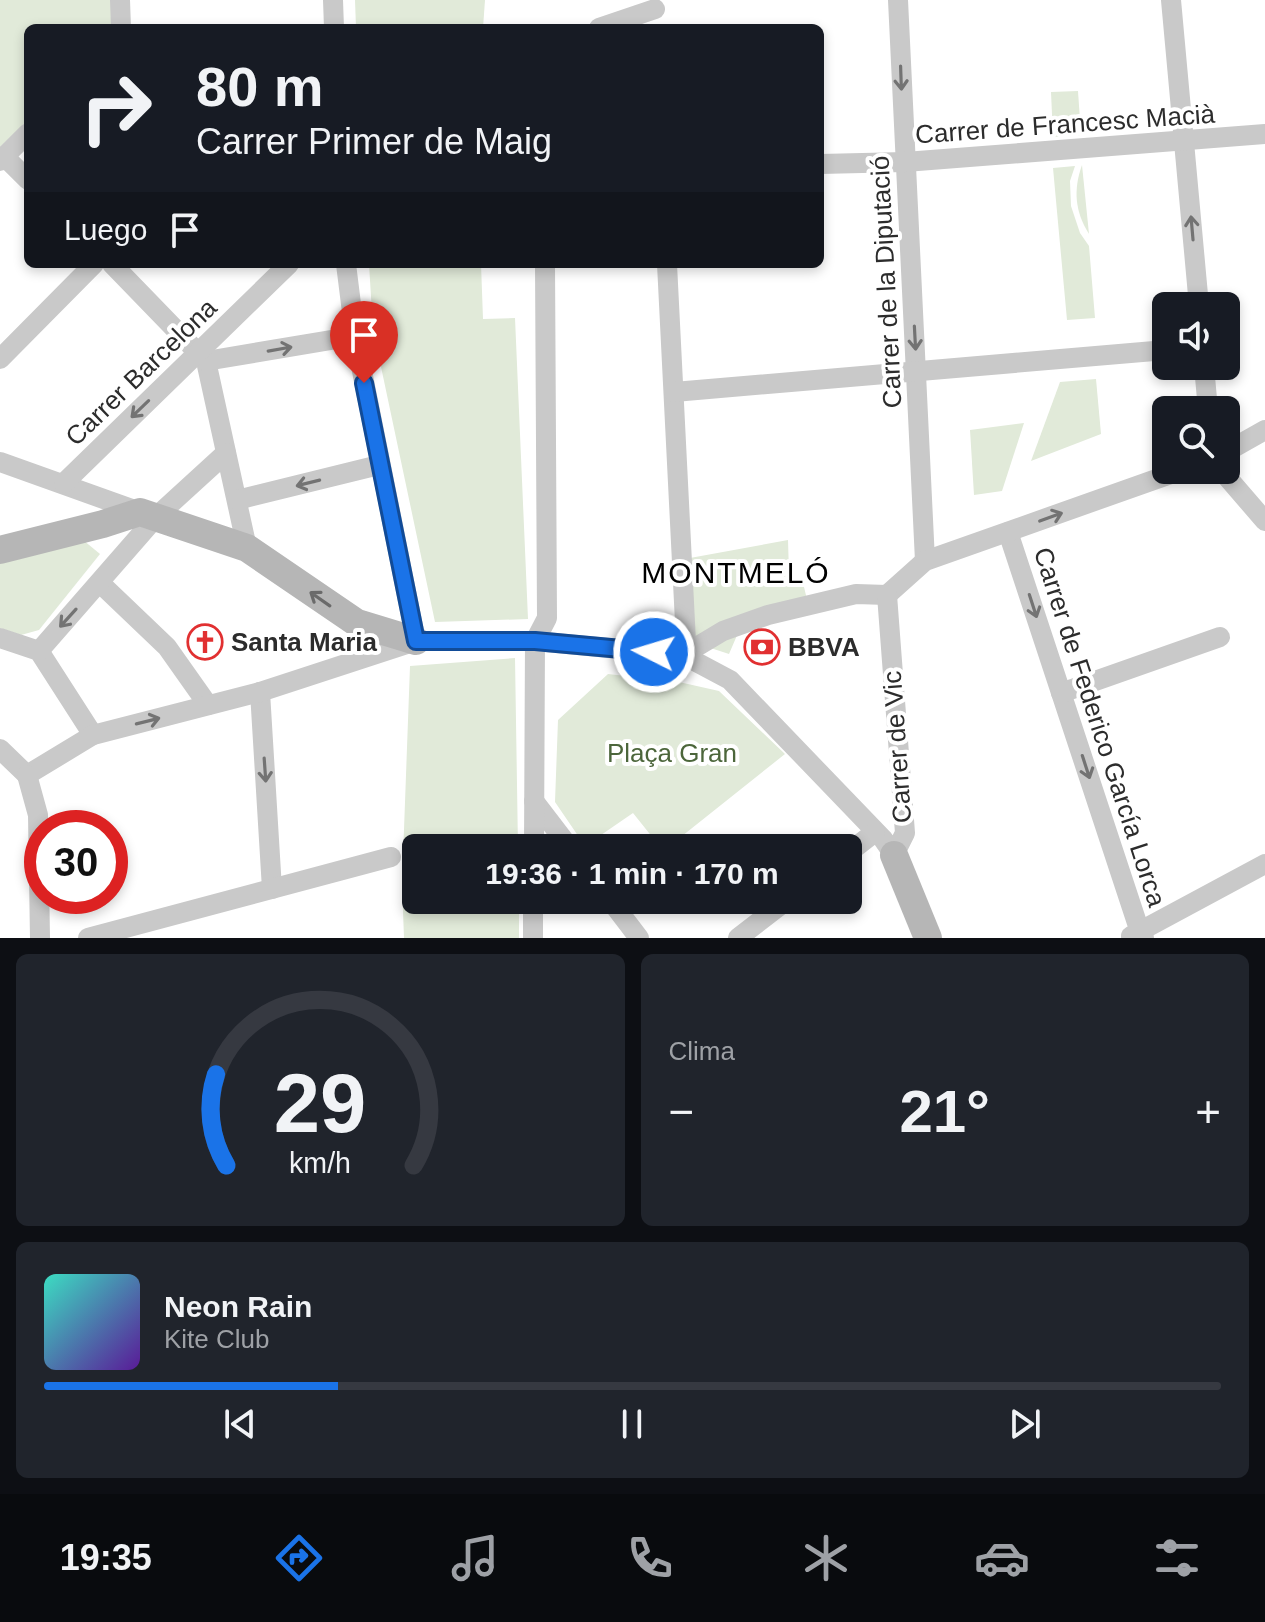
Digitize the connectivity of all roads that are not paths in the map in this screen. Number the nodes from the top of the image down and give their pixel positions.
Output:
1 (120, 0) edge
2 (333, 0) edge
3 (898, 0) edge
4 (1171, 0) edge
5 (655, 12) edge
6 (121, 24) edge
7 (334, 24) edge
8 (613, 24) edge
9 (1265, 134) edge
10 (24, 137) edge
11 (1184, 140) junction
12 (2, 158) edge
13 (905, 162) junction
14 (824, 164) edge
15 (24, 177) edge
16 (90, 268) edge
17 (116, 268) edge
18 (285, 268) edge
19 (346, 268) edge
20 (545, 268) edge
21 (667, 268) edge
22 (1198, 292) edge
23 (355, 336) junction
24 (1152, 351) edge
25 (201, 358) junction
26 (0, 359) edge
27 (917, 371) junction
28 (674, 392) junction
29 (1265, 430) edge
30 (1240, 444) edge
31 (226, 453) junction
32 (0, 462) edge
33 (379, 465) junction
34 (1152, 481) edge
35 (64, 483) junction
36 (1233, 484) edge
37 (237, 500) junction
38 (148, 514) junction
39 (1265, 521) edge
40 (1008, 532) junction
41 (247, 548) junction
42 (0, 550) edge
43 (925, 561) junction
44 (100, 583) junction
45 (887, 595) junction
46 (357, 623) junction
47 (1220, 637) dead end
48 (0, 638) edge
49 (416, 641) junction
50 (535, 641) junction
51 (39, 651) junction
52 (683, 655) junction
53 (356, 660) junction
54 (260, 692) junction
55 (1061, 693) junction
56 (208, 705) junction
57 (93, 735) junction
58 (0, 749) edge
59 (27, 775) junction
60 (534, 801) junction
61 (875, 832) junction
62 (534, 834) edge
63 (559, 834) edge
64 (862, 842) edge
65 (894, 855) junction
66 (391, 857) dead end
67 (1264, 866) edge
68 (272, 889) junction
69 (533, 914) edge
70 (621, 914) edge
71 (769, 914) edge
72 (1137, 936) edge
73 (40, 938) edge
74 (88, 938) edge
75 (533, 938) edge
76 (639, 938) edge
77 (738, 938) edge
78 (928, 938) edge

1 - 6 street
2 - 7 street
3 -> 13 street, Carrer de la Diputació
4 - 11 street
5 - 8 street
9 - 11 street, Carrer de Francesc Macià
10 - 12 street
11 - 13 street, Carrer de Francesc Macià
22 -> 11 street
12 - 15 street
13 - 14 street, Carrer de Francesc Macià
13 -> 27 street, Carrer de la Diputació
16 - 26 street
17 - 25 street
18 - 25 street, Carrer Barcelona
19 - 23 street
20 - 50 street
21 - 28 street
25 -> 23 street
23 - 33 street
24 - 27 street
25 - 31 street
25 -> 35 street, Carrer Barcelona
27 - 28 street
27 - 43 street, Carrer de la Diputació
28 - 52 street
29 - 30 street
31 - 37 street
31 - 38 street
32 - 35 street
33 -> 37 street
33 - 49 street
40 -> 34 street
35 - 38 street
36 - 39 street
37 - 41 street
38 - 41 street
38 - 42 street
38 - 44 street
40 - 43 street
40 -> 55 street, Carrer de Federico García Lorca
46 -> 41 street
43 - 45 street
44 -> 51 street
44 - 56 street
45 - 52 street
45 - 65 street, Carrer de Vic
46 - 49 street
46 - 53 street
47 - 55 street
48 - 51 street
49 - 50 street
49 - 53 street
50 - 52 street
50 - 60 street
51 - 57 street
52 - 61 street
53 - 54 street
54 - 56 street
54 -> 68 street
55 -> 72 street, Carrer de Federico García Lorca
57 -> 56 street
57 - 59 street
58 - 59 street
59 - 73 street
60 - 62 street
60 - 63 street
61 - 64 street
61 - 65 street
65 - 78 street, Carrer de Vic
66 - 68 street
67 - 72 street
68 - 74 street
69 - 75 street
70 - 76 street
71 - 77 street

